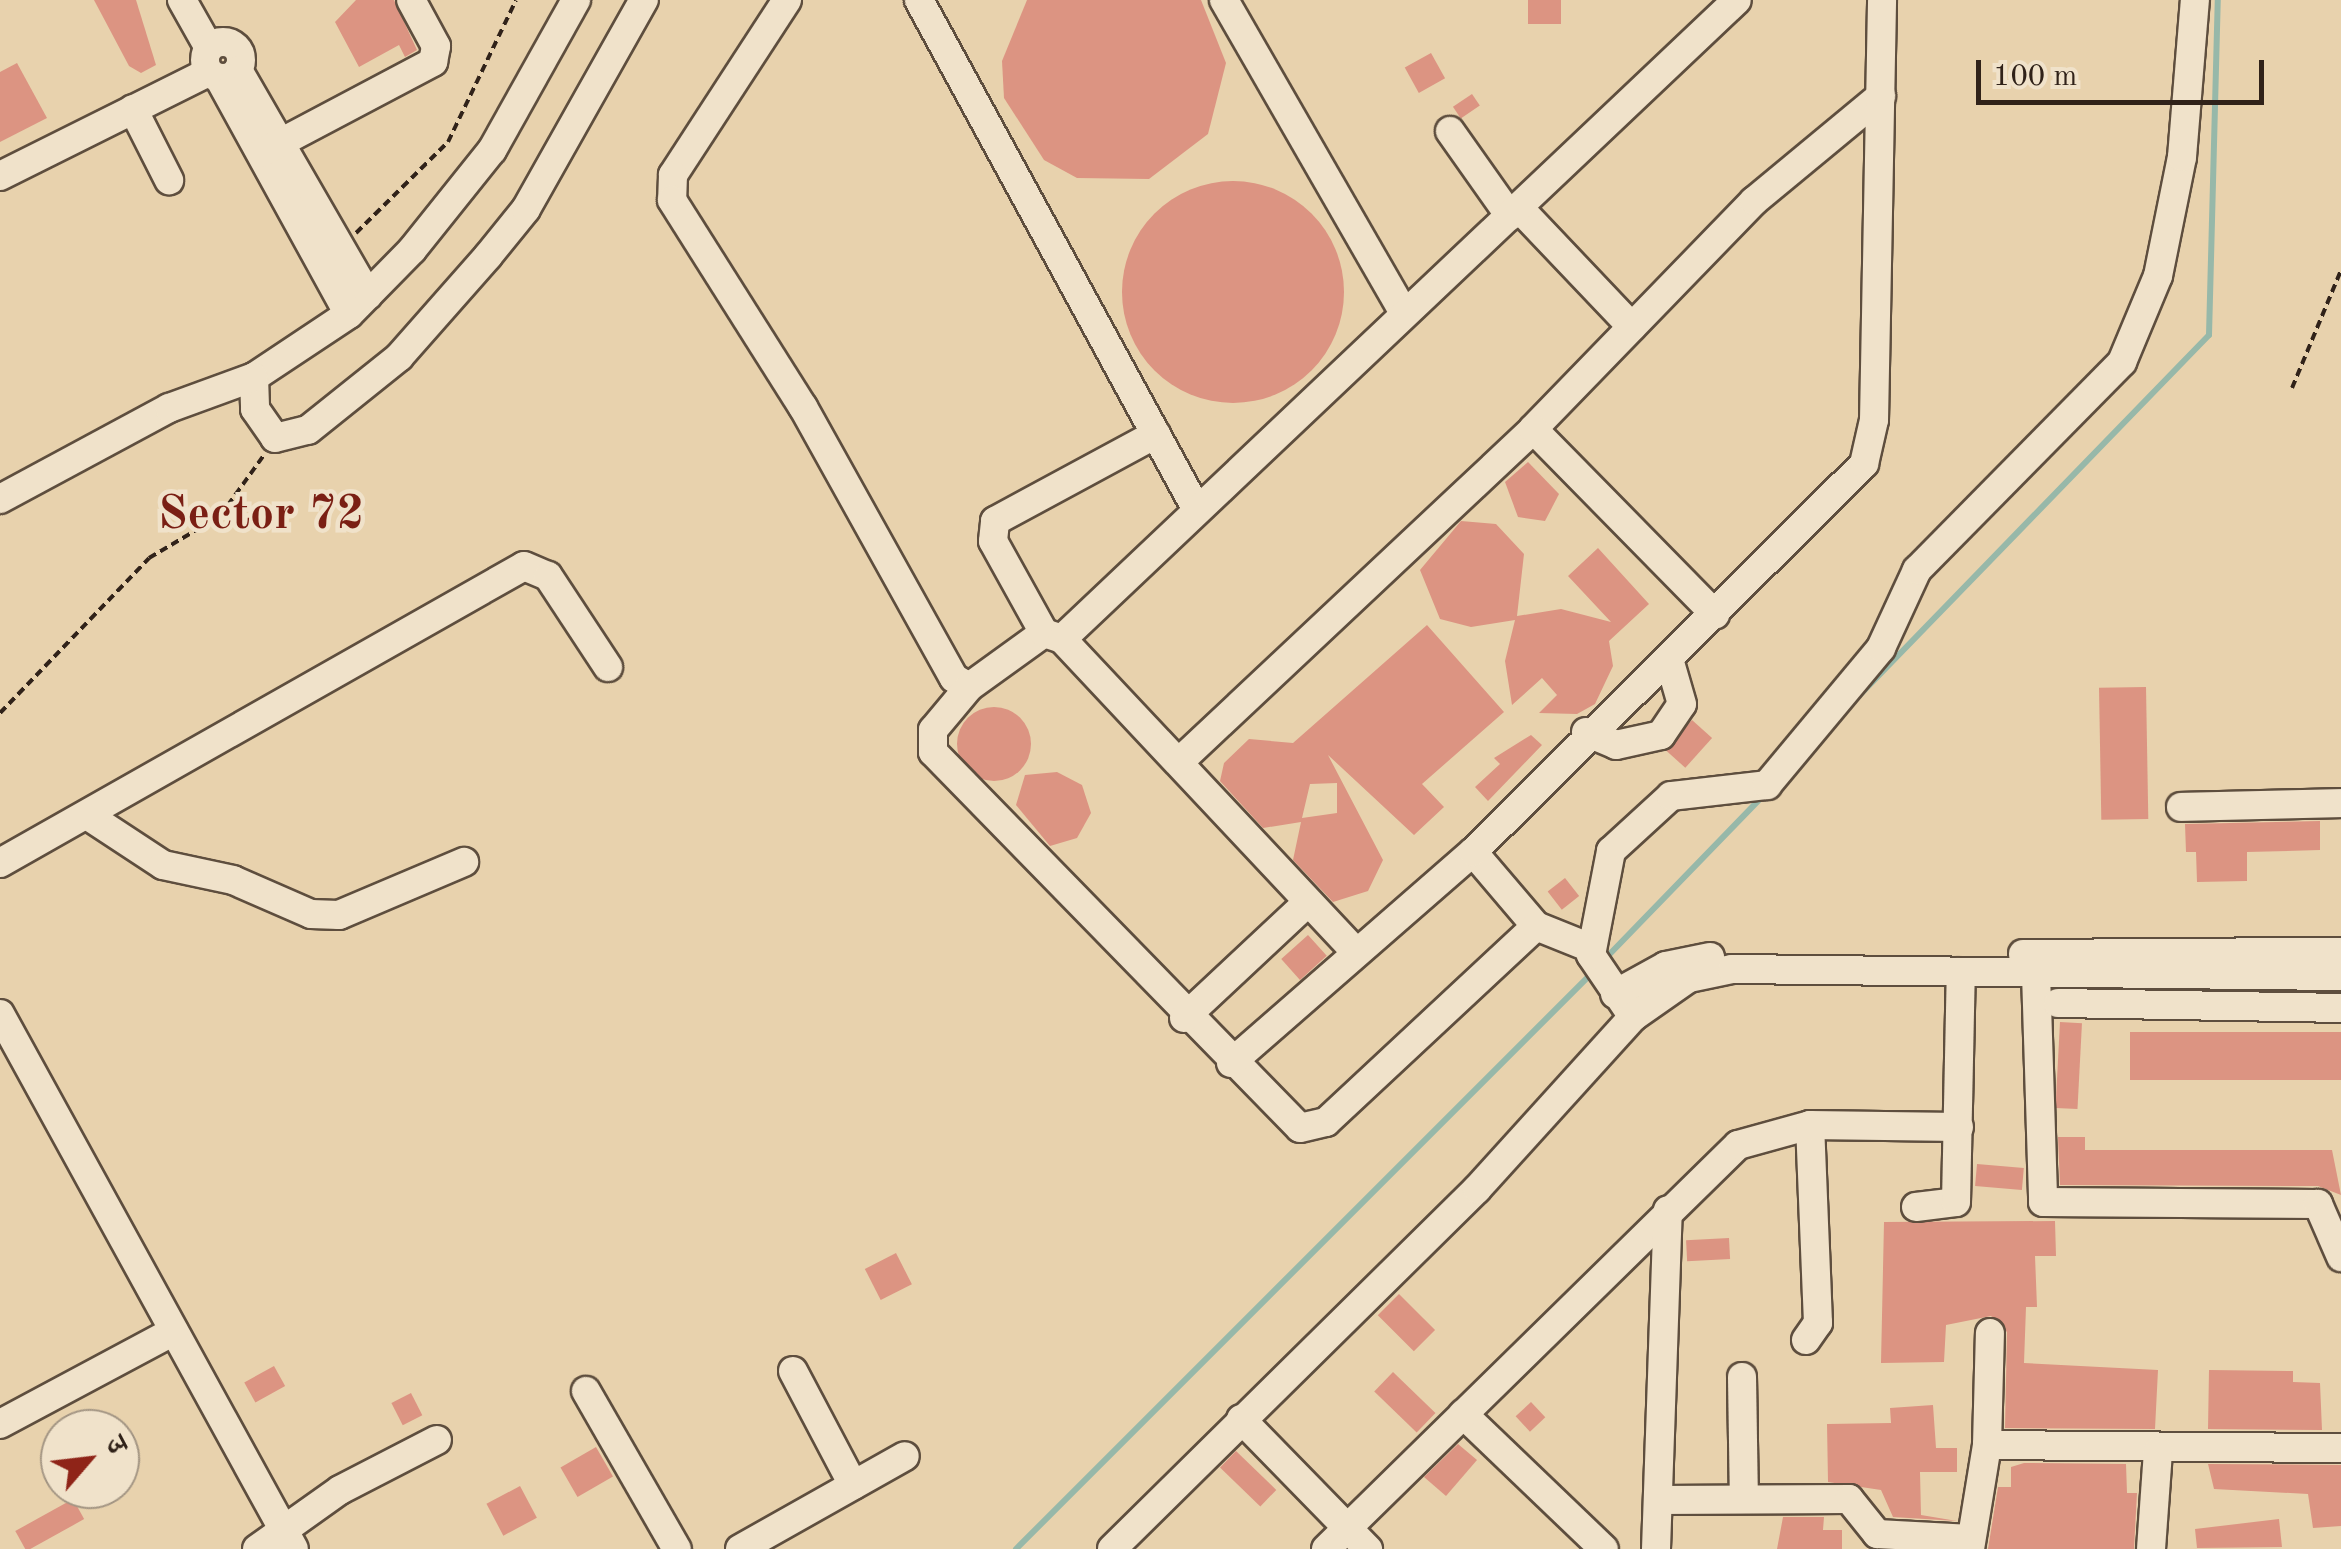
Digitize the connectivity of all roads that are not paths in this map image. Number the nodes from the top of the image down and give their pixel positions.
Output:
1 (182, 0) edge
2 (202, 0) edge
3 (411, 0) edge
4 (576, 0) edge
5 (644, 0) edge
6 (787, 0) edge
7 (919, 0) edge
8 (1224, 0) edge
9 (1737, 0) edge
10 (1882, 0) edge
11 (2195, 0) edge
12 (220, 62) junction
13 (1881, 96) junction
14 (133, 109) junction
15 (1450, 132) dead end
16 (272, 147) junction
17 (0, 176) edge
18 (169, 180) dead end
19 (1514, 212) junction
20 (359, 304) junction
21 (1404, 313) junction
22 (1632, 327) junction
23 (254, 377) junction
24 (1533, 429) junction
25 (1156, 434) junction
26 (0, 499) edge
27 (1196, 508) junction
28 (1714, 614) junction
29 (1053, 636) junction
30 (1669, 659) junction
31 (608, 667) dead end
32 (969, 687) junction
33 (1586, 732) junction
34 (1179, 762) junction
35 (2341, 803) edge
36 (2180, 806) dead end
37 (87, 815) junction
38 (1473, 852) junction
39 (464, 862) dead end
40 (0, 863) edge
41 (1307, 903) junction
42 (1536, 926) junction
43 (1352, 948) junction
44 (2341, 952) edge
45 (1601, 970) junction
46 (1961, 972) junction
47 (2036, 973) junction
48 (2341, 976) edge
49 (2058, 1002) dead end
50 (2341, 1008) edge
51 (0, 1014) edge
52 (1633, 1017) junction
53 (1184, 1018) junction
54 (1231, 1064) junction
55 (1810, 1125) junction
56 (1959, 1127) junction
57 (1916, 1207) dead end
58 (1668, 1210) junction
59 (2341, 1257) edge
60 (174, 1331) junction
61 (1990, 1333) dead end
62 (1806, 1340) dead end
63 (792, 1371) dead end
64 (1742, 1377) dead end
65 (586, 1392) dead end
66 (1463, 1414) junction
67 (1241, 1419) junction
68 (0, 1424) edge
69 (437, 1440) dead end
70 (1987, 1445) junction
71 (2341, 1448) edge
72 (2158, 1451) junction
73 (905, 1456) dead end
74 (853, 1485) junction
75 (1744, 1499) junction
76 (1658, 1500) junction
77 (1346, 1528) junction
78 (289, 1541) edge
79 (1970, 1544) edge
80 (257, 1549) edge
81 (677, 1549) edge
82 (740, 1549) edge
83 (1112, 1549) edge
84 (1326, 1549) edge
85 (1368, 1549) edge
86 (1604, 1549) edge
87 (1656, 1549) edge
88 (2151, 1549) edge

1 - 12 street
2 - 12 street
3 - 16 street
4 - 20 street
5 - 23 street
6 - 32 street
7 - 25 street
8 - 21 street
9 - 19 street
10 - 13 street
11 - 45 street
12 - 14 street
12 - 16 street
13 - 22 street
13 - 28 street
14 - 17 street
14 - 18 street
15 - 19 street
16 - 20 street
16 - 20 street
19 - 21 street
19 - 22 street
20 - 23 street
21 - 27 street
22 - 24 street
23 - 26 street
24 - 28 street
24 - 34 street
25 - 27 street
25 - 29 street
27 - 29 street
28 - 30 street
29 - 32 street
29 - 34 street
30 - 33 street
30 - 33 street
31 - 37 street
32 - 53 street
33 - 38 street
34 - 41 street
35 - 36 street
37 - 39 street
37 - 40 street
38 - 42 street
38 - 43 street
41 - 43 street
41 - 53 street
42 - 45 street
42 - 54 street
43 - 54 street
44 - 45 street
45 - 52 street
46 - 47 street
46 - 52 street
46 - 56 street
47 - 48 street
47 - 59 street
49 - 50 street
51 - 60 street
52 - 67 street
53 - 54 street
55 - 56 street
55 - 58 street
55 - 62 street
56 - 57 street
58 - 66 street
58 - 76 street
60 - 68 street
60 - 78 street
61 - 70 street
63 - 74 street
64 - 75 street
65 - 81 street
66 - 77 street
66 - 86 street
67 - 77 street
67 - 83 street
69 - 78 street
70 - 72 street
70 - 79 street
71 - 72 street
72 - 88 street
73 - 74 street
74 - 82 street
75 - 76 street
75 - 79 street
76 - 87 street
77 - 84 street
77 - 85 street
78 - 80 street

